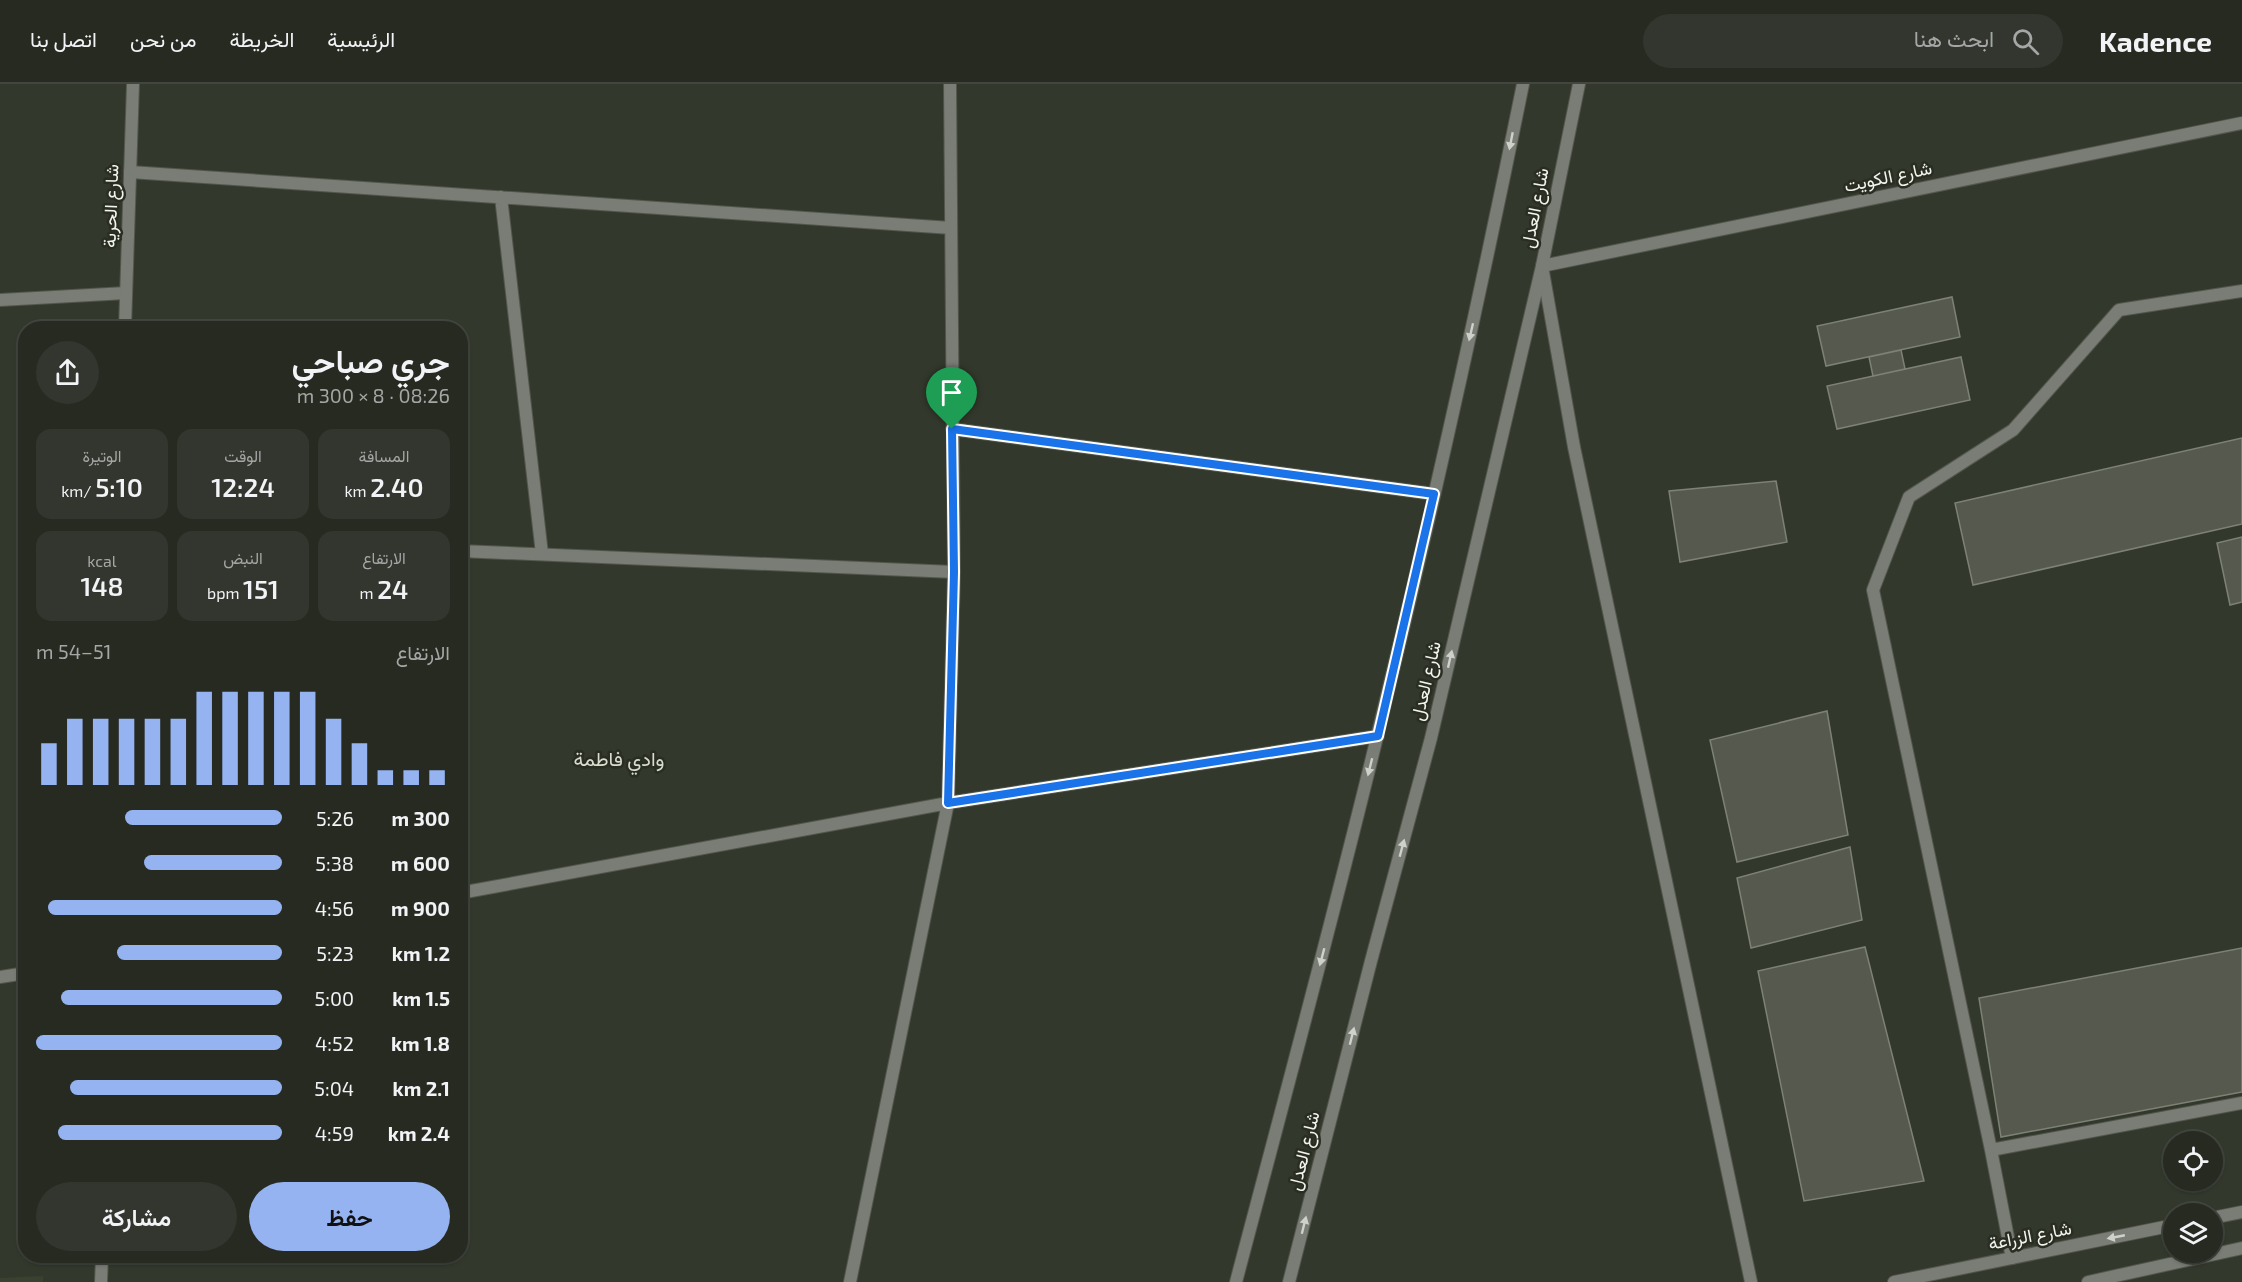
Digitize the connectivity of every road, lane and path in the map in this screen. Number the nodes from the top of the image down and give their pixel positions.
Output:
1 (134, 84) edge
2 (950, 84) edge
3 (1523, 84) edge
4 (1579, 84) edge
5 (2242, 123) edge
6 (130, 172) junction
7 (501, 197) junction
8 (951, 228) junction
9 (1542, 266) junction
10 (2242, 291) edge
11 (126, 293) junction
12 (0, 300) edge
13 (125, 321) edge
14 (952, 429) junction
15 (1434, 494) junction
16 (468, 551) edge
17 (542, 554) junction
18 (954, 572) junction
19 (1378, 736) junction
20 (948, 803) junction
21 (468, 892) edge
22 (18, 974) edge
23 (0, 977) edge
24 (2242, 1103) edge
25 (1991, 1150) junction
26 (2242, 1212) edge
27 (2223, 1216) edge
28 (2163, 1228) edge
29 (2242, 1248) edge
30 (2012, 1258) junction
31 (102, 1263) edge
32 (101, 1282) edge
33 (850, 1282) edge
34 (1236, 1282) edge
35 (1289, 1282) edge
36 (1751, 1282) edge
37 (1894, 1282) edge
38 (2088, 1282) edge

1 - 6 street, شارع الحرية
2 - 8 street
3 -> 15 street, شارع العدل
4 - 9 street, شارع العدل
5 - 9 street, شارع الكويت
6 - 7 street
6 - 11 street, شارع الحرية
7 - 8 street
7 - 17 street
8 - 14 street
35 -> 9 street, شارع العدل
9 - 36 street
10 - 25 street
11 - 12 street
11 - 13 street, شارع الحرية
14 - 15 street
14 - 18 street
15 - 19 street, شارع العدل
16 - 17 street
17 - 18 street
18 - 20 street
19 - 20 street
19 -> 34 street, شارع العدل
20 - 21 street
20 - 33 street
22 - 23 street
24 - 25 street
25 - 30 street
26 - 27 street
28 -> 30 street, شارع الزراعة
29 - 38 street
30 - 37 street, شارع الزراعة
31 - 32 street

